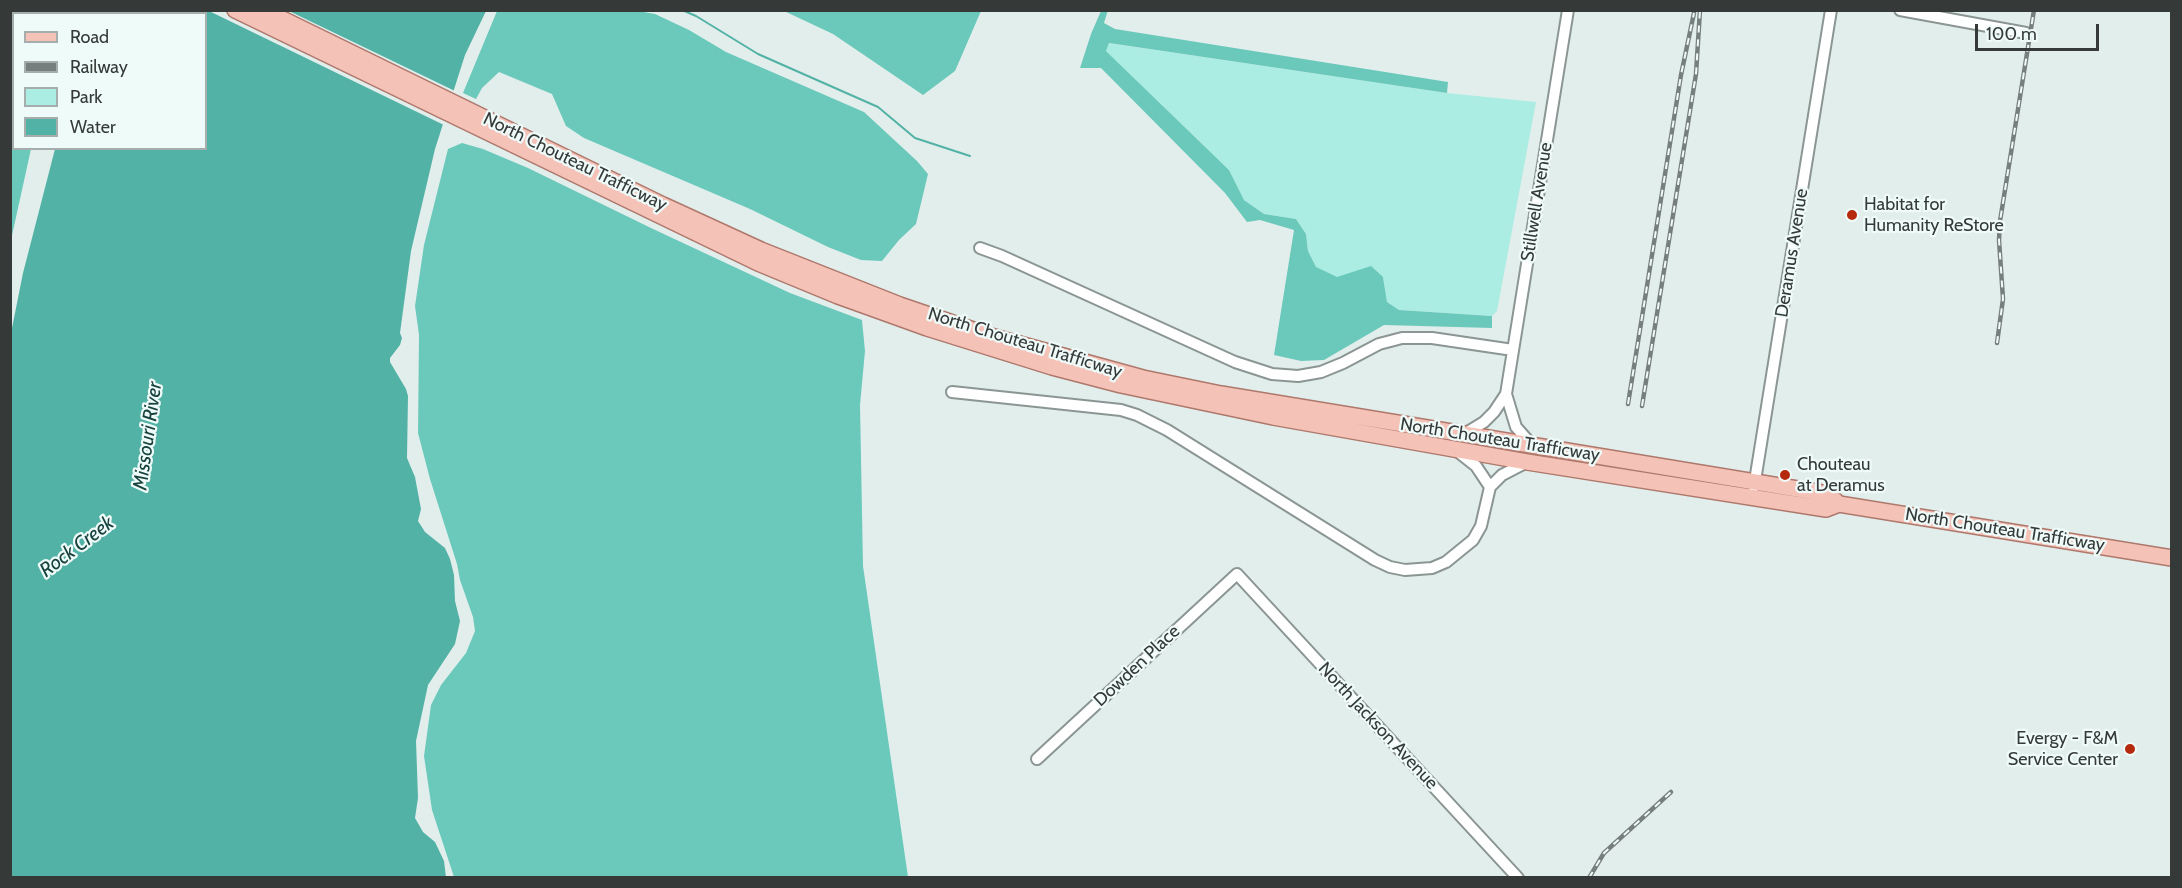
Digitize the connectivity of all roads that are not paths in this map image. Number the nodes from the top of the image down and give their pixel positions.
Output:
1 (235, 10) edge
2 (264, 10) edge
3 (1568, 10) edge
4 (1831, 10) edge
5 (1900, 10) edge
6 (2026, 33) dead end
7 (980, 248) dead end
8 (992, 343) junction
9 (1513, 350) junction
10 (952, 392) dead end
11 (1506, 394) junction
12 (1466, 433) junction
13 (1531, 444) junction
14 (1453, 448) junction
15 (1527, 462) junction
16 (1490, 487) junction
17 (1754, 489) junction
18 (2172, 558) edge
19 (1237, 574) joint
20 (1037, 759) dead end
21 (1518, 878) edge

1 - 8 main road, North Chouteau Trafficway
2 - 8 main road, North Chouteau Trafficway
3 - 9 street, Stillwell Avenue
4 - 17 street, Deramus Avenue
5 - 6 street
7 - 9 street
8 - 12 main road, North Chouteau Trafficway
8 - 14 main road, North Chouteau Trafficway
9 - 11 street, Stillwell Avenue
10 - 16 street
11 - 12 street, Stillwell Avenue
11 - 13 street, Stillwell Avenue
12 - 13 main road, North Chouteau Trafficway
13 - 17 main road, North Chouteau Trafficway
14 - 15 main road, North Chouteau Trafficway
14 - 16 street, North Chouteau Trafficway
15 - 16 street
15 - 17 main road, North Chouteau Trafficway
17 - 18 main road, North Chouteau Trafficway
19 - 20 street, Dowden Place
19 - 21 street, North Jackson Avenue

